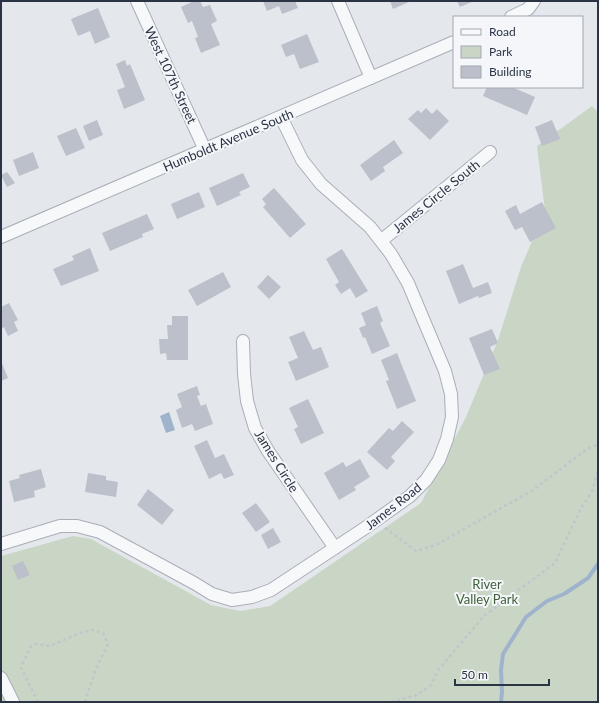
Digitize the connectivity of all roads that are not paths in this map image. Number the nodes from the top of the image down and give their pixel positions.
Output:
1 (137, 1) edge
2 (338, 1) edge
3 (534, 1) edge
4 (513, 16) edge
5 (453, 42) edge
6 (371, 78) junction
7 (281, 117) junction
8 (205, 150) junction
9 (490, 152) dead end
10 (1, 237) edge
11 (382, 240) junction
12 (243, 341) dead end
13 (1, 544) edge
14 (335, 548) junction
15 (1, 678) edge
16 (13, 702) edge

1 - 8 street, West 107th Street
2 - 6 street
3 - 4 street
5 - 6 street, Humboldt Avenue South
6 - 7 street, Humboldt Avenue South
7 - 8 street, Humboldt Avenue South
7 - 11 street, James Road
8 - 10 street, Humboldt Avenue South
9 - 11 street, James Circle South
11 - 14 street, James Road
12 - 14 street, James Circle
13 - 14 street, James Road
15 - 16 street

